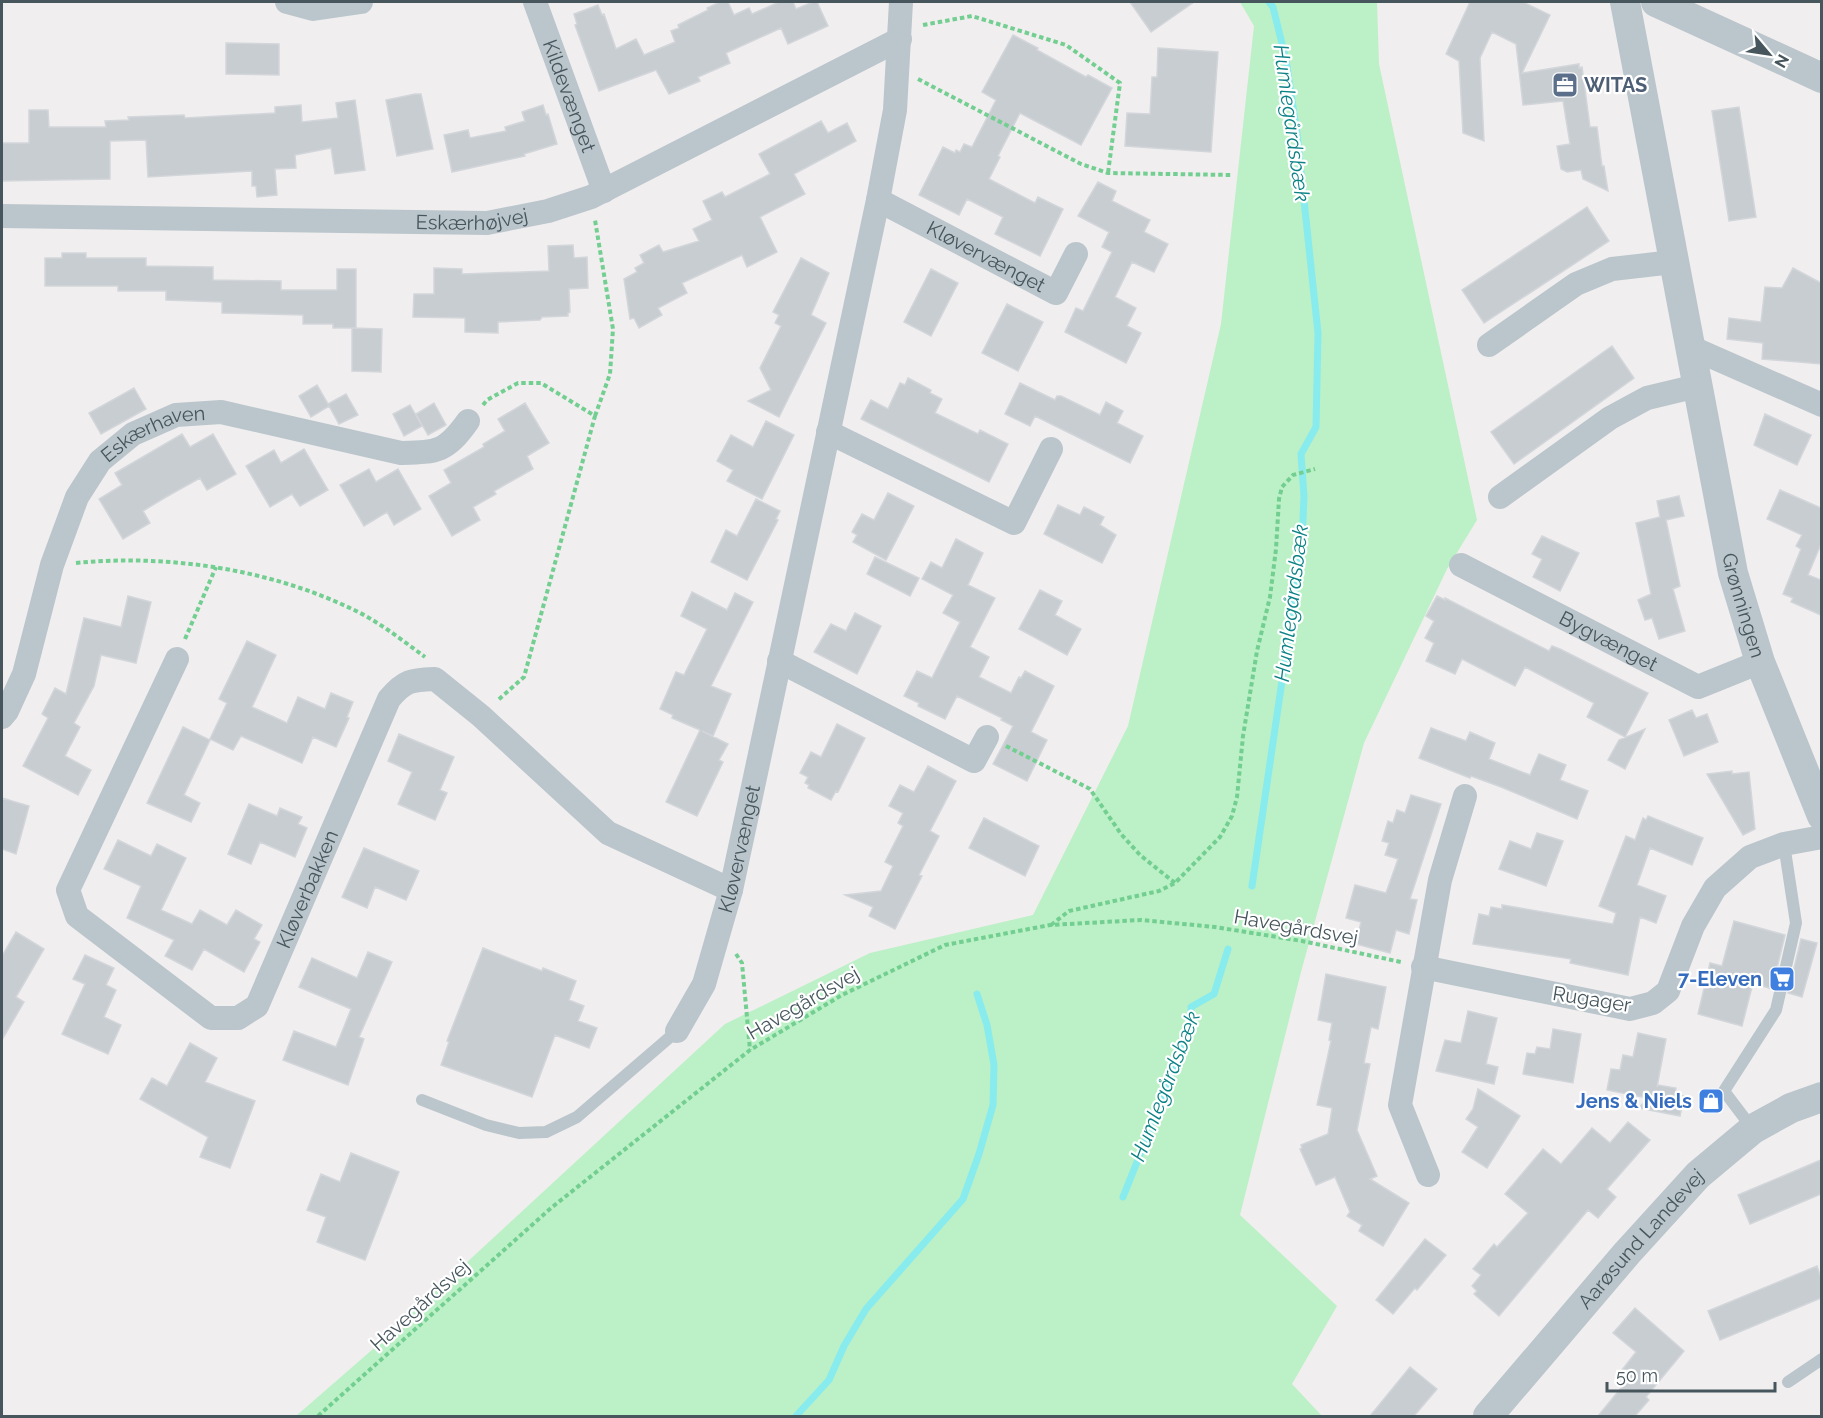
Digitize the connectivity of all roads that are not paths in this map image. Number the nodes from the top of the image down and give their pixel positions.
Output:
1 (287, 2) edge
2 (361, 2) edge
3 (535, 2) edge
4 (901, 2) edge
5 (1625, 2) edge
6 (1656, 2) edge
7 (900, 34) junction
8 (1821, 78) edge
9 (598, 194) junction
10 (878, 200) junction
11 (2, 216) edge
12 (1076, 254) dead end
13 (1673, 262) junction
14 (1489, 345) dead end
15 (1690, 347) junction
16 (1697, 386) junction
17 (1821, 405) edge
18 (468, 422) road end
19 (828, 432) junction
20 (1051, 449) dead end
21 (1500, 497) dead end
22 (1461, 565) dead end
23 (177, 659) road end
24 (779, 661) junction
25 (1760, 662) junction
26 (2, 717) edge
27 (987, 736) road end
28 (1465, 796) dead end
29 (1821, 816) edge
30 (1821, 837) edge
31 (1784, 844) junction
32 (730, 890) junction
33 (1423, 967) junction
34 (677, 1031) joint
35 (1821, 1097) edge
36 (422, 1100) dead end
37 (1753, 1129) junction
38 (1428, 1174) dead end
39 (1821, 1359) edge
40 (1788, 1382) dead end
41 (1488, 1416) edge

1 - 2 street
3 - 9 street, Kildevænget
4 - 7 street, Kløvervænget
5 - 13 street, Grønningen
6 - 8 street
7 - 9 street, Eskærhøjvej
7 - 10 street, Kløvervænget
9 - 11 street, Eskærhøjvej
10 - 12 street, Kløvervænget
10 - 19 street, Kløvervænget
13 - 14 street
13 - 15 street, Grønningen
15 - 16 street, Grønningen
15 - 17 street
16 - 21 street
16 - 25 street, Grønningen
18 - 26 street, Eskærhaven
19 - 20 street
19 - 24 street, Kløvervænget
22 - 25 street, Bygvænget
23 - 32 street, Kløverbakken
24 - 27 street
24 - 32 street, Kløvervænget
25 - 29 street, Grønningen
28 - 33 street
30 - 31 street, Rugager
31 - 33 street, Rugager
31 - 37 lane
32 - 34 street, Kløvervænget
33 - 38 street
34 - 36 lane
35 - 37 street, Aarøsund Landevej
37 - 41 street, Aarøsund Landevej
39 - 40 lane

